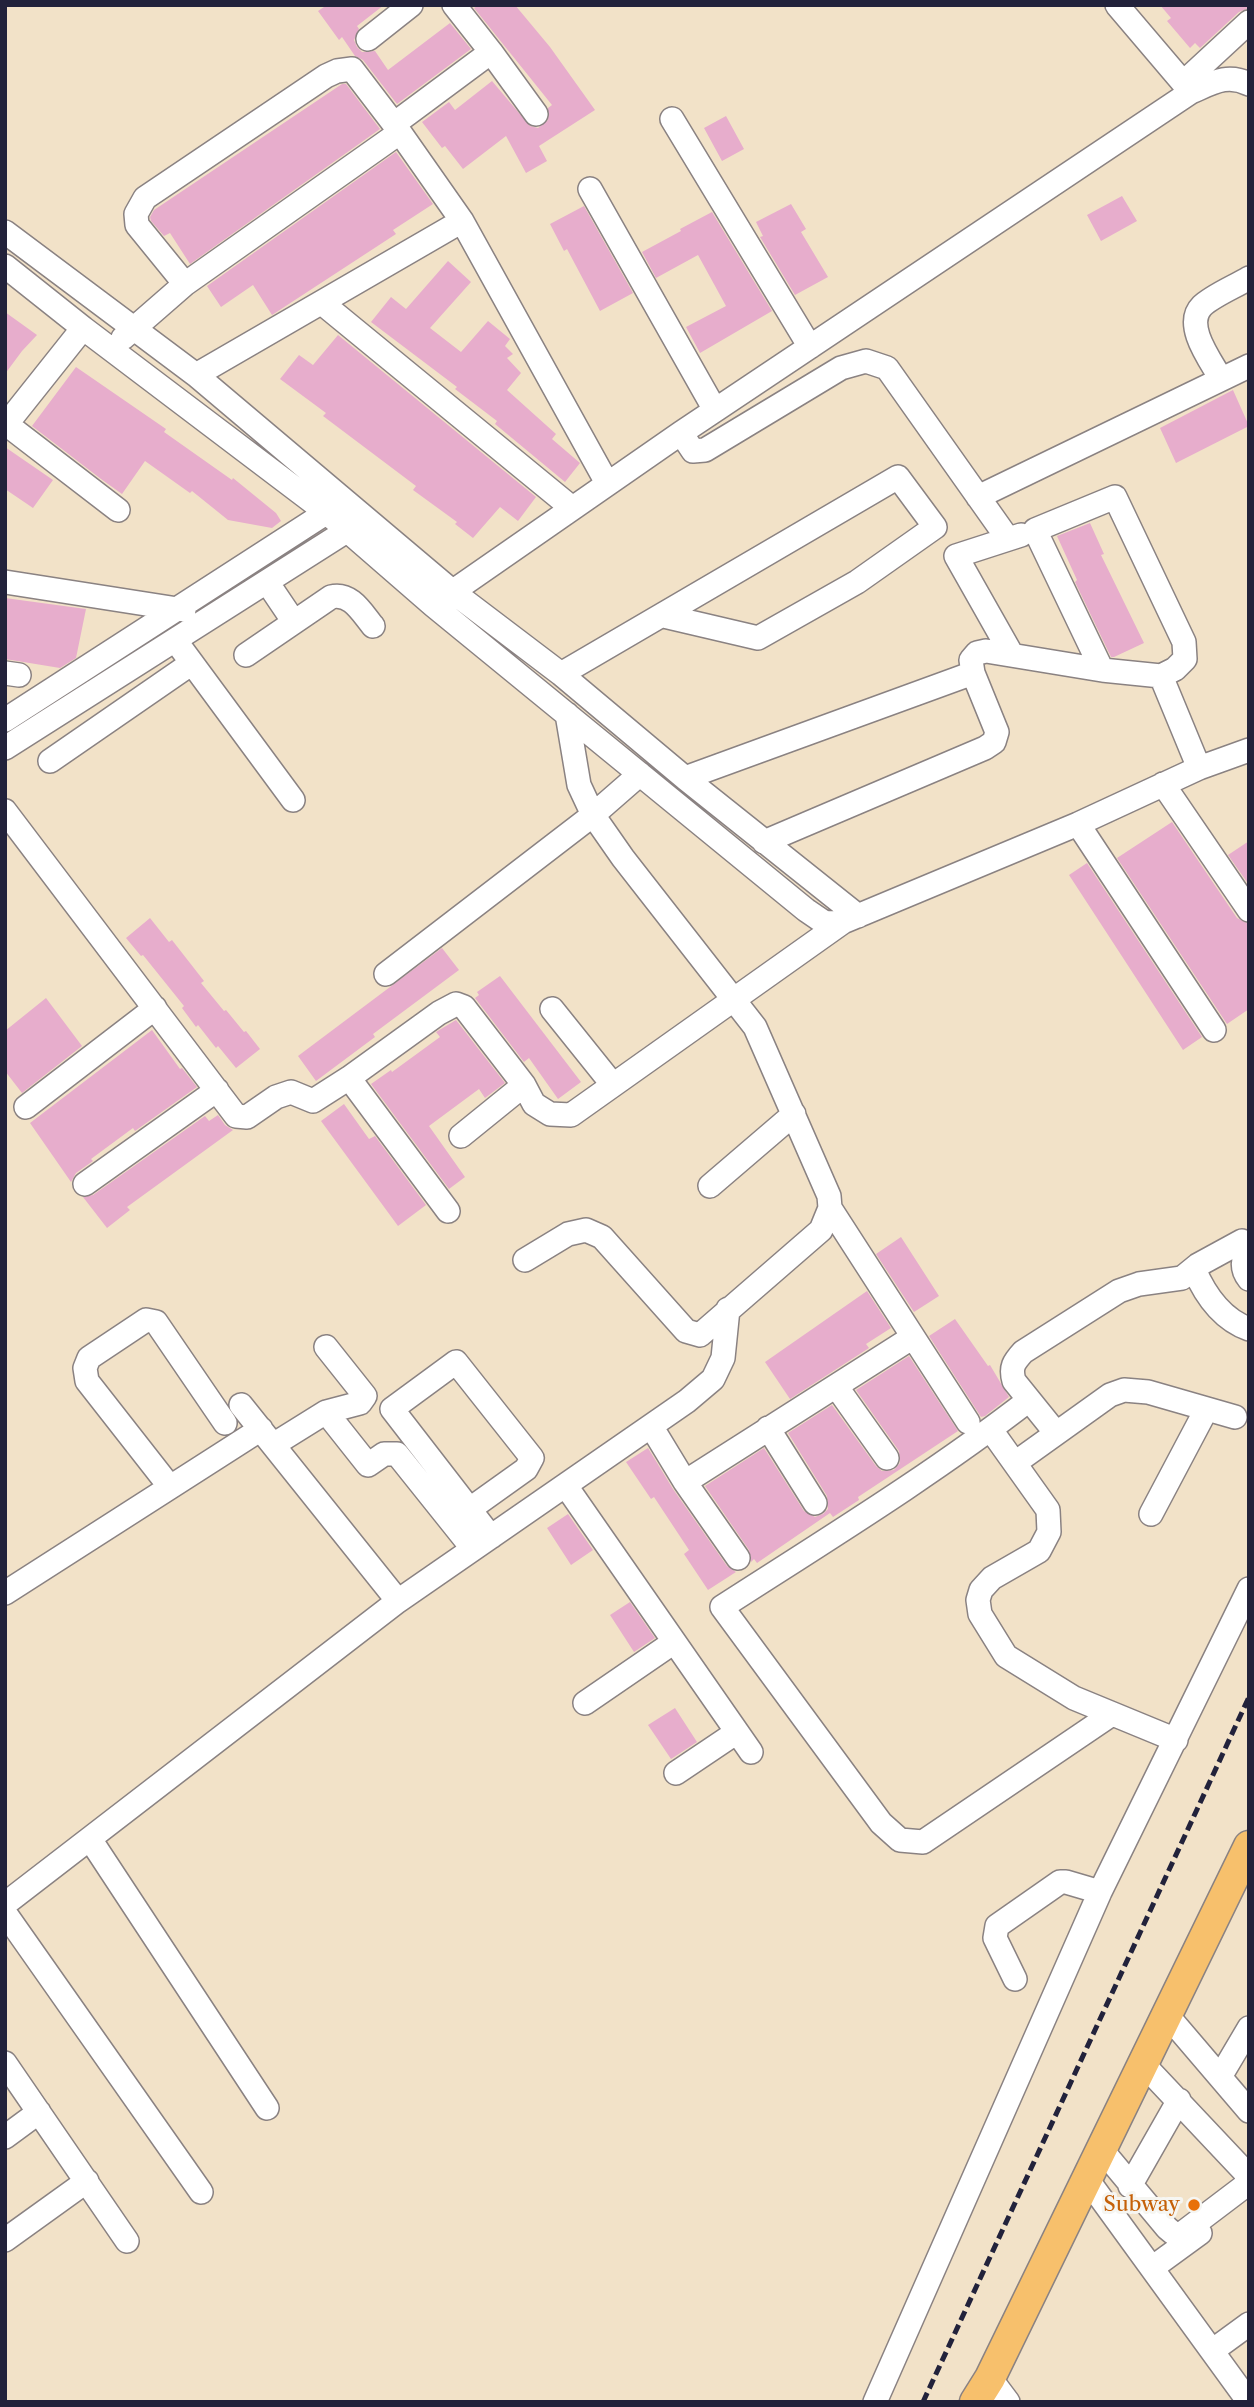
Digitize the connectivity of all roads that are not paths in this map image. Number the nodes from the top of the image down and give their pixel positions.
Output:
1 (411, 5) edge
2 (454, 5) edge
3 (1117, 5) edge
4 (1249, 22) edge
5 (368, 39) dead end
6 (491, 52) junction
7 (1249, 84) edge
8 (1187, 88) junction
9 (536, 114) dead end
10 (672, 119) dead end
11 (397, 129) junction
12 (590, 189) dead end
13 (462, 221) junction
14 (5, 232) edge
15 (5, 266) edge
16 (1249, 278) edge
17 (186, 284) junction
18 (322, 303) junction
19 (83, 328) junction
20 (134, 330) junction
21 (810, 347) junction
22 (109, 348) junction
23 (1249, 366) edge
24 (196, 375) junction
25 (1221, 379) junction
26 (715, 410) junction
27 (6, 424) edge
28 (681, 433) junction
29 (607, 483) junction
30 (978, 498) junction
31 (335, 507) junction
32 (572, 508) junction
33 (118, 510) dead end
34 (355, 525) junction
35 (1035, 530) junction
36 (1008, 539) junction
37 (5, 582) edge
38 (267, 582) junction
39 (453, 592) junction
40 (433, 605) junction
41 (177, 608) junction
42 (664, 616) junction
43 (211, 617) junction
44 (294, 622) junction
45 (373, 626) dead end
46 (175, 640) junction
47 (246, 655) dead end
48 (1012, 655) junction
49 (192, 663) junction
50 (1102, 670) junction
51 (972, 673) junction
52 (561, 674) junction
53 (1161, 676) junction
54 (566, 714) junction
55 (5, 720) edge
56 (5, 748) edge
57 (1246, 757) edge
58 (50, 761) dead end
59 (1199, 768) junction
60 (640, 774) junction
61 (685, 778) junction
62 (1163, 784) junction
63 (293, 800) dead end
64 (5, 811) edge
65 (593, 815) junction
66 (1078, 824) junction
67 (764, 842) junction
68 (1249, 910) edge
69 (851, 919) junction
70 (386, 974) dead end
71 (734, 998) junction
72 (155, 1008) junction
73 (552, 1009) dead end
74 (1214, 1030) dead end
75 (349, 1079) junction
76 (524, 1085) junction
77 (613, 1085) junction
78 (216, 1090) junction
79 (26, 1107) dead end
80 (794, 1114) junction
81 (461, 1136) dead end
82 (85, 1184) dead end
83 (710, 1186) dead end
84 (830, 1208) junction
85 (449, 1210) dead end
86 (1249, 1246) edge
87 (525, 1261) dead end
88 (1194, 1269) junction
89 (1249, 1279) edge
90 (728, 1309) junction
91 (1249, 1329) edge
92 (913, 1337) junction
93 (326, 1347) dead end
94 (836, 1386) junction
95 (1029, 1400) junction
96 (241, 1405) dead end
97 (1206, 1410) junction
98 (326, 1412) junction
99 (1236, 1417) dead end
100 (968, 1422) dead end
101 (225, 1423) dead end
102 (651, 1426) junction
103 (768, 1428) junction
104 (991, 1430) junction
105 (1056, 1433) junction
106 (267, 1437) junction
107 (887, 1458) dead end
108 (1015, 1463) junction
109 (685, 1482) junction
110 (566, 1486) junction
111 (170, 1487) junction
112 (815, 1503) dead end
113 (470, 1509) junction
114 (1151, 1514) dead end
115 (482, 1543) junction
116 (738, 1558) dead end
117 (1249, 1588) edge
118 (5, 1592) edge
119 (398, 1601) junction
120 (674, 1642) junction
121 (585, 1703) dead end
122 (1112, 1714) junction
123 (737, 1732) junction
124 (1176, 1740) junction
125 (751, 1752) dead end
126 (676, 1773) dead end
127 (90, 1839) junction
128 (1249, 1846) edge
129 (1242, 1883) edge
130 (1100, 1892) junction
131 (5, 1904) edge
132 (5, 1913) edge
133 (1015, 1979) dead end
134 (1167, 2015) junction
135 (1249, 2028) edge
136 (5, 2063) edge
137 (1144, 2065) junction
138 (1220, 2077) junction
139 (1179, 2101) junction
140 (267, 2108) dead end
141 (39, 2112) junction
142 (1249, 2112) edge
143 (5, 2137) edge
144 (1102, 2150) junction
145 (1087, 2179) junction
146 (87, 2181) junction
147 (1130, 2186) junction
148 (201, 2192) dead end
149 (1249, 2200) edge
150 (5, 2240) edge
151 (127, 2241) dead end
152 (1152, 2268) junction
153 (1249, 2324) edge
154 (1212, 2351) junction
155 (982, 2390) edge
156 (875, 2402) edge
157 (1008, 2402) edge
158 (1249, 2402) edge

1 - 5 street
2 - 6 street
3 - 8 street
4 - 8 street
6 - 9 street
6 - 11 street
7 - 8 street
8 - 21 street
10 - 21 street
11 - 13 street
11 - 17 street
11 - 17 street
12 - 26 street
13 - 18 street
13 - 29 street
14 - 20 street
15 - 19 street
16 - 25 street
17 - 20 street
18 - 24 street
18 - 32 street
19 - 22 street
19 - 27 street
20 - 22 street
20 - 24 street
21 - 26 street
22 - 31 street
23 - 25 street
24 - 31 street
25 - 30 street
26 - 28 street
27 - 33 street
28 - 29 street
28 - 30 street
29 - 32 street
30 - 36 street
31 - 34 street
31 - 41 street
32 - 39 street
34 - 38 street
34 - 39 street
34 - 40 street
35 - 36 street
35 - 50 street
35 - 53 street
36 - 48 street
37 - 41 street
38 - 43 street
38 - 44 street
39 - 40 street
39 - 52 street
40 - 54 street
41 - 43 street
41 - 55 street
42 - 42 street
42 - 52 street
43 - 46 street
44 - 45 street
44 - 47 street
46 - 49 street
46 - 56 street
48 - 50 street
48 - 51 street
49 - 58 street
49 - 63 street
50 - 53 street
51 - 61 street
51 - 67 street
52 - 61 street
53 - 59 street
54 - 60 street
54 - 65 street
57 - 59 street
59 - 62 street
60 - 65 street
60 - 69 street
61 - 67 street
62 - 66 street
62 - 68 street
64 - 72 street
65 - 70 street
65 - 71 street
66 - 69 street
66 - 74 street
67 - 69 street
69 - 71 street
71 - 77 street
71 - 80 street
72 - 78 street
72 - 79 street
73 - 77 street
75 - 76 street
75 - 78 street
75 - 85 street
76 - 77 street
76 - 81 street
78 - 82 street
80 - 83 street
80 - 84 street
84 - 90 street
84 - 92 street
86 - 88 street
86 - 89 street
87 - 90 street
88 - 91 street
88 - 95 street
90 - 102 street
92 - 94 street
92 - 100 street
93 - 98 street
94 - 103 street
94 - 107 street
95 - 104 street
95 - 105 street
96 - 106 street
97 - 99 street
97 - 105 street
97 - 114 street
98 - 106 street
98 - 115 street
101 - 111 street
102 - 109 street
102 - 110 street
103 - 109 street
103 - 112 street
104 - 108 street
104 - 122 street
105 - 108 street
106 - 111 street
106 - 119 street
108 - 122 street
109 - 116 street
110 - 115 street
110 - 120 street
111 - 118 street
113 - 113 street
113 - 115 street
115 - 119 street
117 - 124 street
119 - 127 street
120 - 121 street
120 - 123 street
122 - 124 street
123 - 125 street
123 - 126 street
124 - 130 street
127 - 131 street
127 - 140 street
128 - 129 main road
129 - 134 main road
130 - 133 street
130 - 156 street
132 - 148 street
134 - 137 main road
134 - 138 street
135 - 138 street
136 - 141 street
137 - 139 street
137 - 144 main road
138 - 142 street
139 - 147 street
139 - 147 street
141 - 143 street
141 - 146 street
144 - 145 main road
144 - 147 street
145 - 152 street
145 - 155 main road
146 - 150 street
146 - 151 street
149 - 152 street
152 - 154 street
153 - 154 street
154 - 158 street
155 - 157 street

